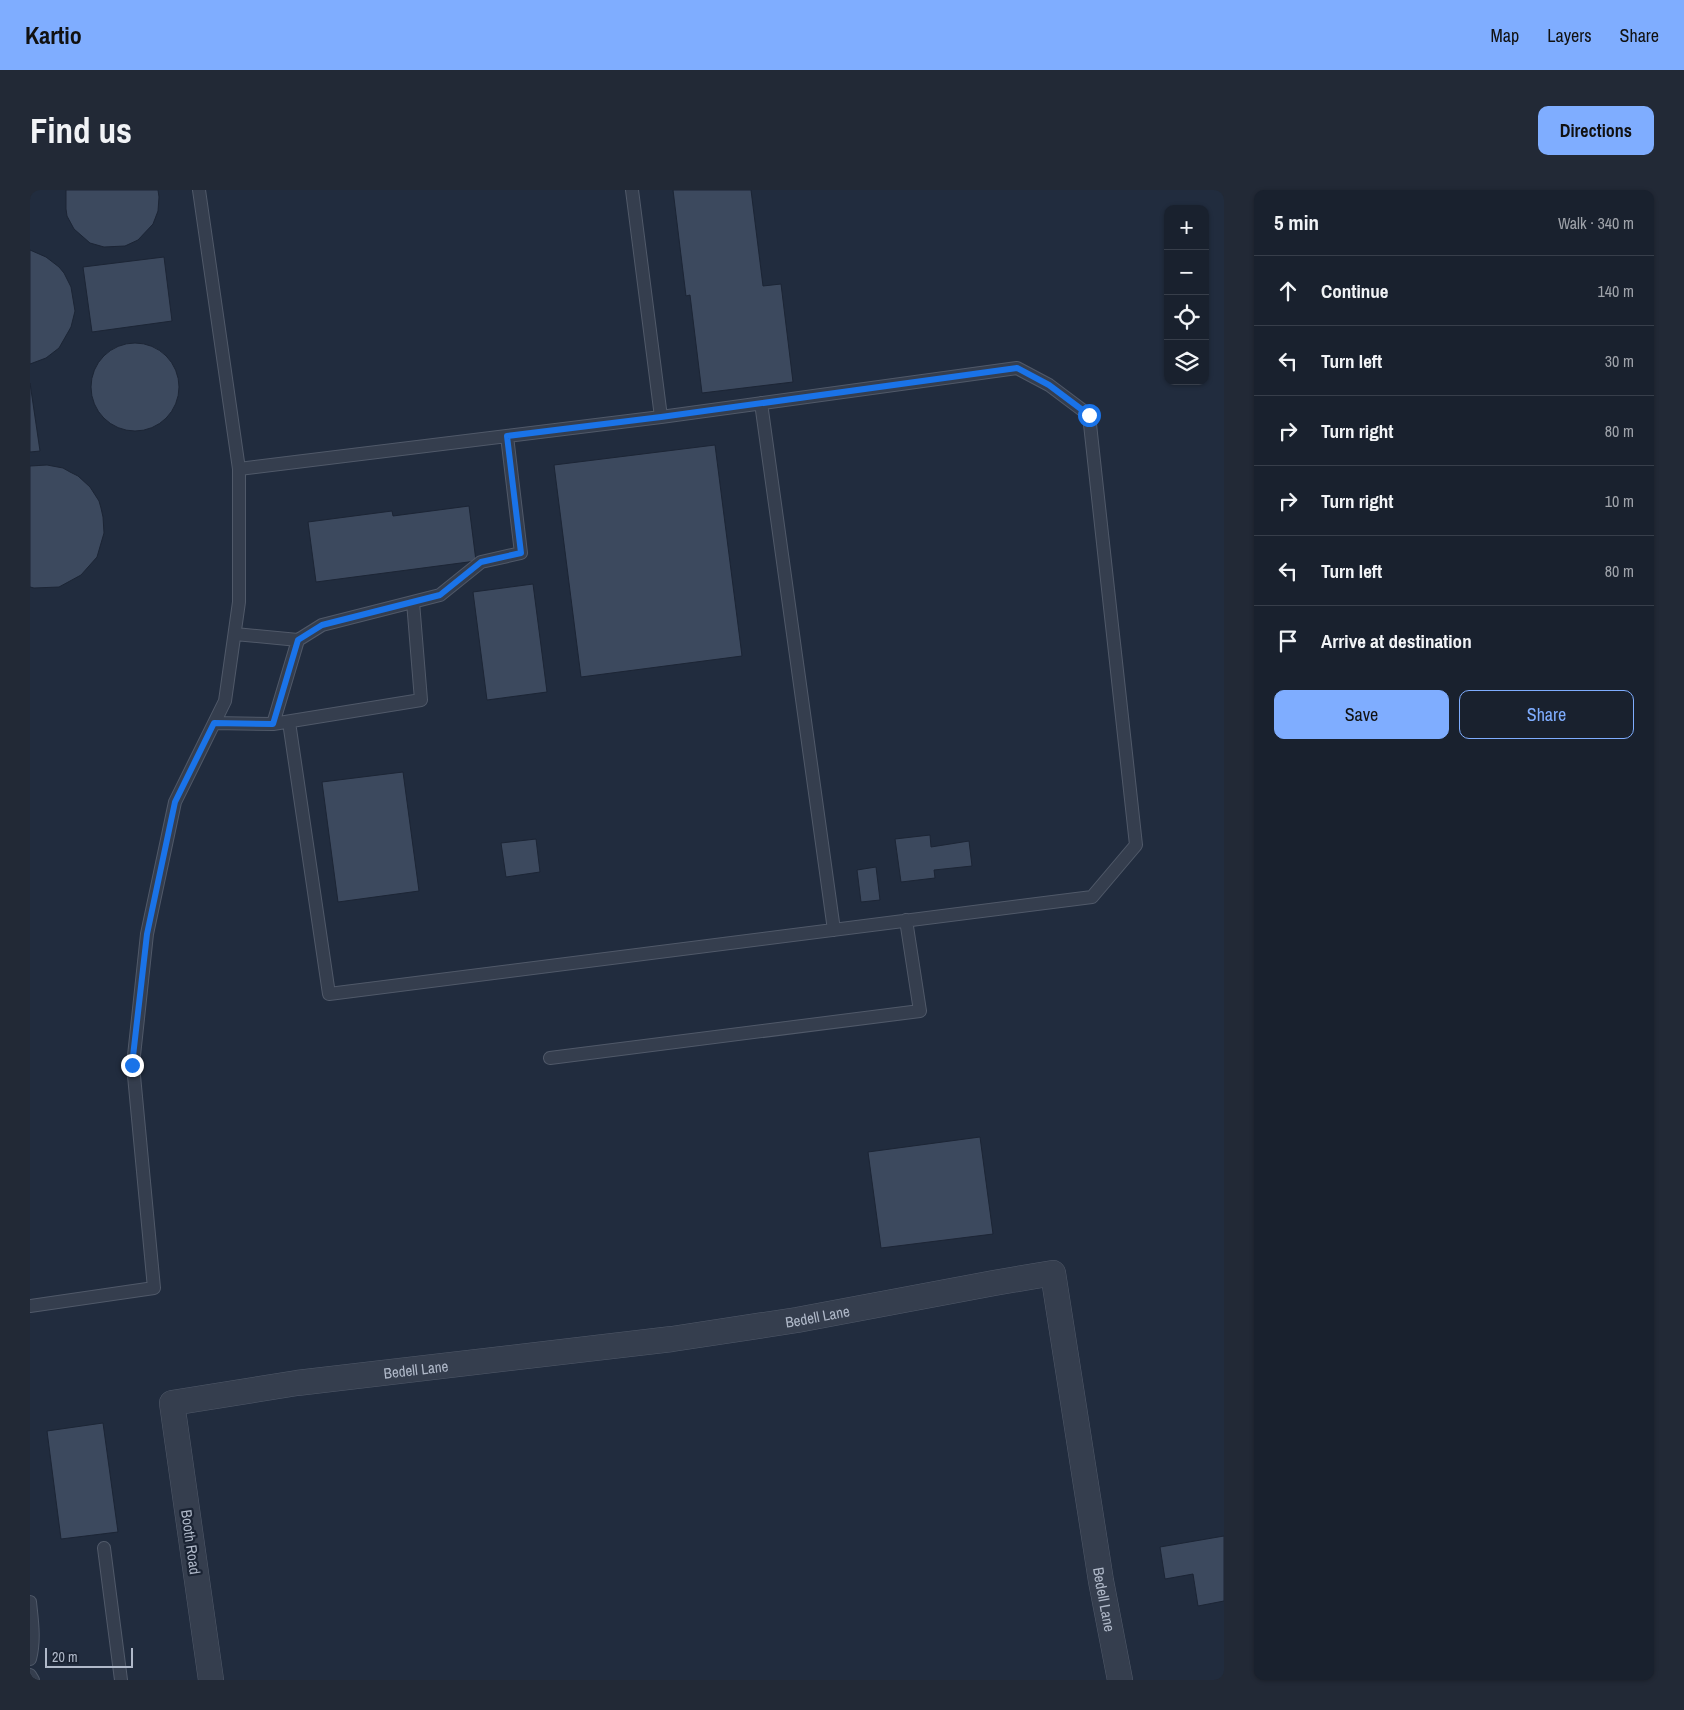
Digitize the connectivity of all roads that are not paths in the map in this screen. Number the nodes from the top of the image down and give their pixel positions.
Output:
1 (199, 190) edge
2 (632, 190) edge
3 (761, 403) junction
4 (661, 417) junction
5 (507, 436) junction
6 (240, 469) junction
7 (412, 602) junction
8 (235, 634) junction
9 (298, 640) junction
10 (289, 722) junction
11 (214, 723) junction
12 (273, 724) junction
13 (906, 920) junction
14 (834, 930) junction
15 (550, 1058) dead end
16 (30, 1306) edge
17 (172, 1403) joint
18 (104, 1548) dead end
19 (30, 1602) edge
20 (30, 1659) edge
21 (30, 1675) edge
22 (33, 1680) edge
23 (120, 1680) edge
24 (211, 1680) edge
25 (1120, 1680) edge

1 - 6 lane
2 - 4 lane
3 - 4 lane
3 - 13 lane
3 - 14 lane
4 - 5 lane
5 - 6 lane
5 - 7 lane
6 - 8 lane
7 - 9 lane
7 - 10 lane
8 - 9 lane
8 - 11 lane
9 - 12 lane
10 - 12 lane
10 - 14 lane
11 - 12 lane
11 - 16 lane
13 - 14 lane
13 - 15 lane
17 - 24 street, Booth Road
17 - 25 street, Bedell Lane
18 - 23 lane
19 - 20 lane
21 - 22 lane

